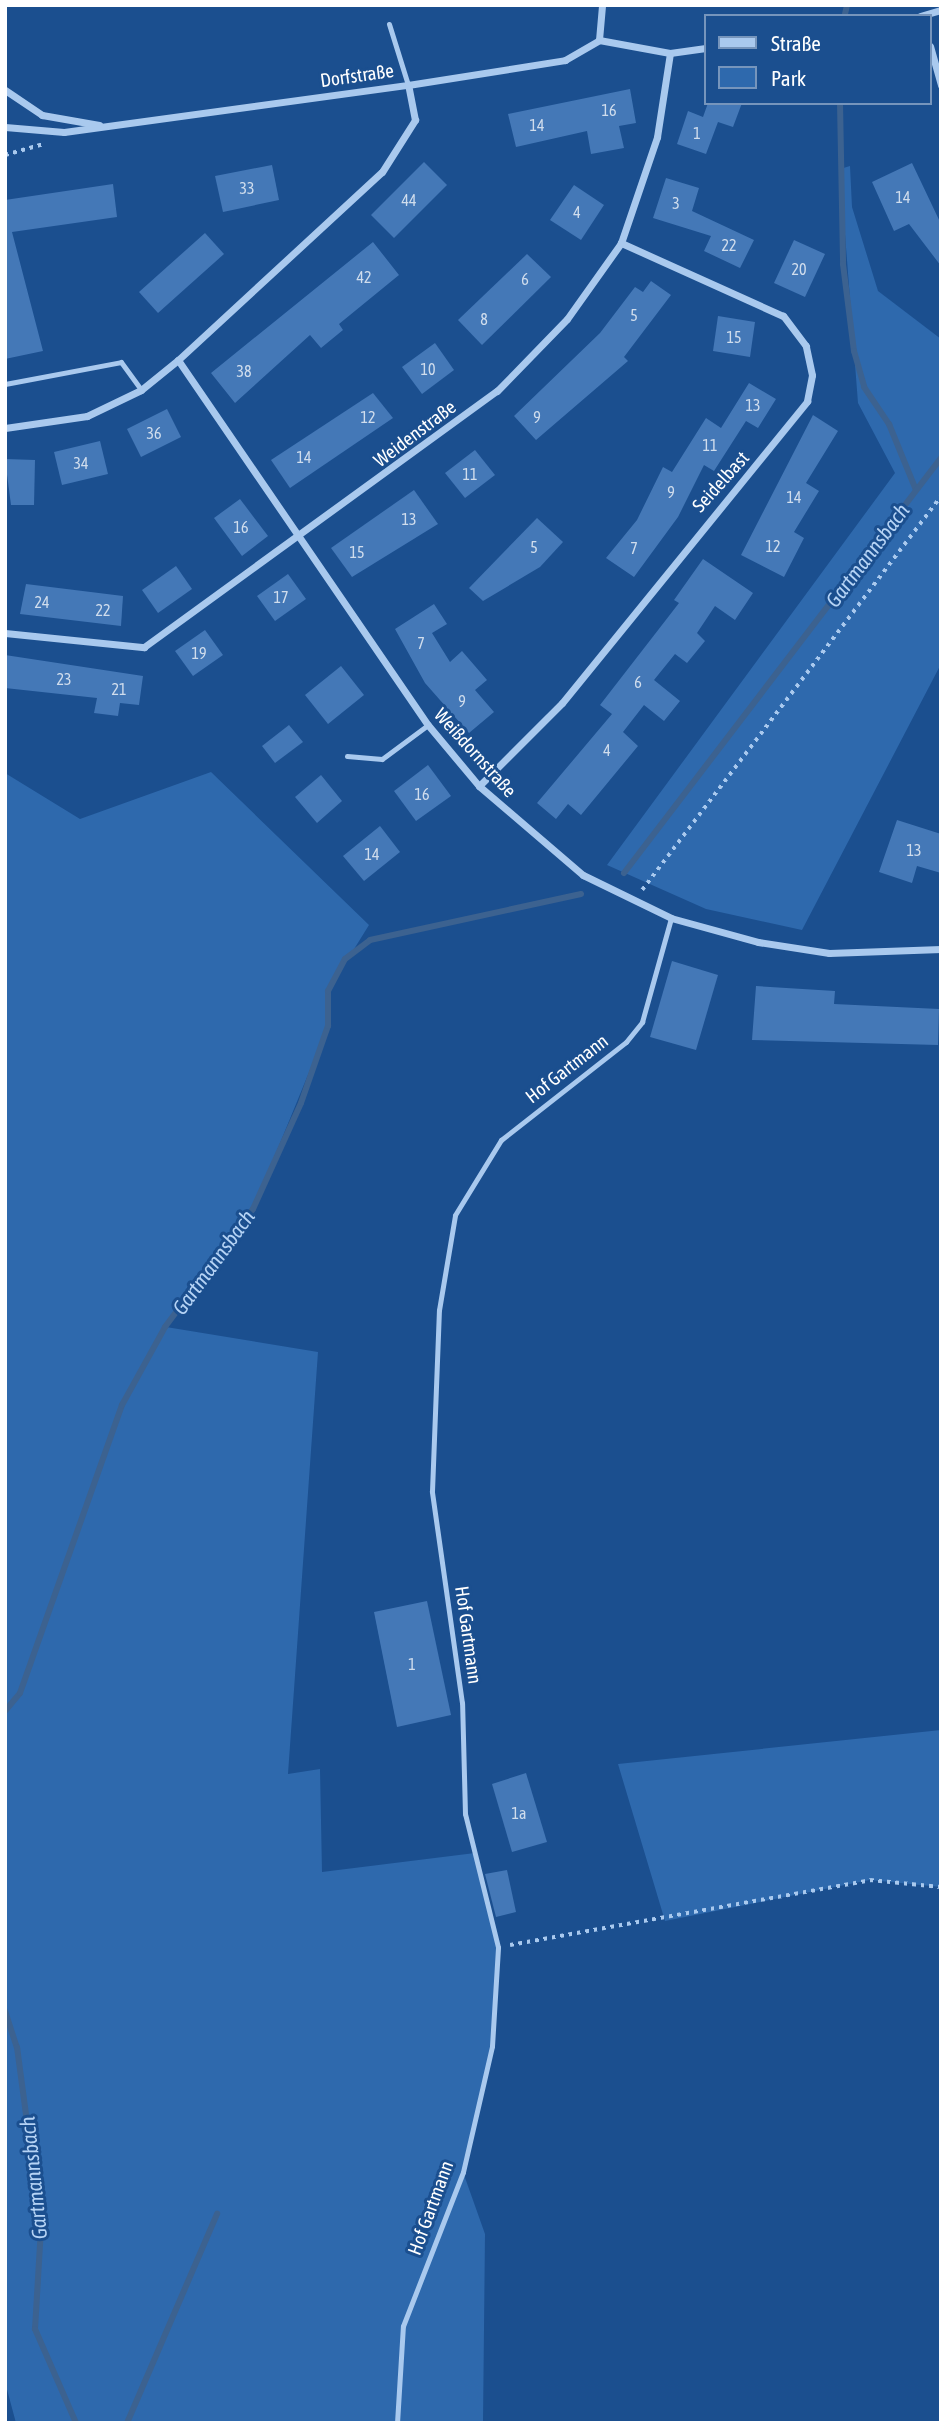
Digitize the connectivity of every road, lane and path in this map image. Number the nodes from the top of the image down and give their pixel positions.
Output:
1 (602, 5) edge
2 (389, 24) dead end
3 (599, 40) junction
4 (704, 48) edge
5 (670, 53) junction
6 (932, 53) edge
7 (408, 85) junction
8 (941, 85) edge
9 (5, 90) edge
10 (124, 126) junction
11 (5, 127) edge
12 (64, 132) junction
13 (5, 155) edge
14 (621, 243) junction
15 (178, 360) junction
16 (5, 384) edge
17 (141, 390) junction
18 (5, 428) edge
19 (941, 496) edge
20 (300, 535) junction
21 (5, 633) edge
22 (428, 725) junction
23 (347, 756) dead end
24 (479, 786) junction
25 (634, 901) junction
26 (671, 918) junction
27 (941, 950) edge
28 (941, 1886) edge
29 (498, 1947) junction
30 (397, 2423) edge

1 - 3 street
2 - 7 lane
3 - 5 street
3 - 7 street, Dorfstraße
4 - 5 street
5 - 14 street, Weidenstraße
6 - 8 street
7 - 10 street, Dorfstraße
7 - 15 street
9 - 10 street
10 - 12 street, Dorfstraße
11 - 12 street, Dorfstraße
12 - 13 path
14 - 20 street, Weidenstraße
14 - 24 street, Seidelbast
15 - 17 street
15 - 20 street, Weißdornstraße
16 - 17 lane
17 - 18 street
19 - 25 path
20 - 21 street, Weidenstraße
20 - 22 street, Weißdornstraße
22 - 23 lane
22 - 24 street, Weißdornstraße
24 - 25 street, Weißdornstraße
25 - 26 street, Weißdornstraße
26 - 27 street, Weißdornstraße
26 - 29 lane, Hof Gartmann
28 - 29 path
29 - 30 lane, Hof Gartmann

